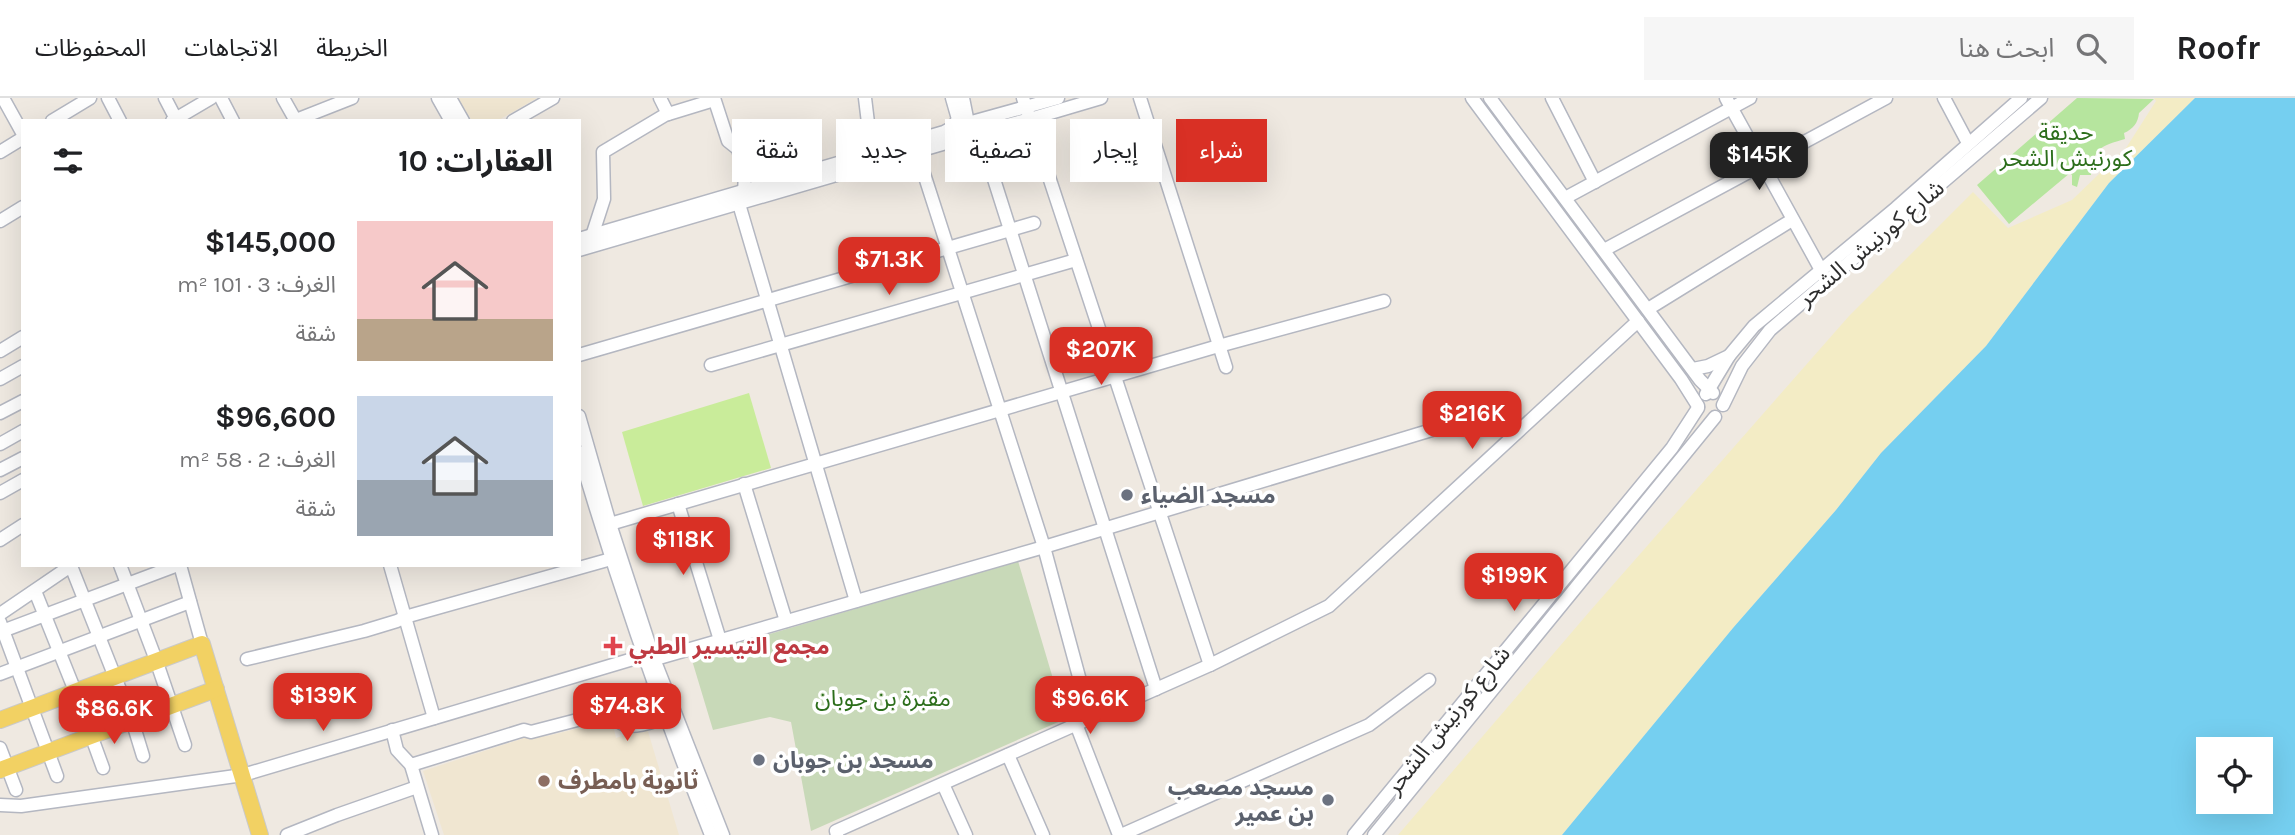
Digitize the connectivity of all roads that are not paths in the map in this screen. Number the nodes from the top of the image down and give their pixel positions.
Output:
1 (3, 98) edge
2 (90, 98) edge
3 (108, 98) edge
4 (165, 98) edge
5 (211, 98) edge
6 (221, 98) edge
7 (283, 98) edge
8 (352, 98) edge
9 (438, 98) edge
10 (450, 98) edge
11 (553, 98) edge
12 (660, 98) edge
13 (865, 98) edge
14 (952, 98) edge
15 (963, 98) edge
16 (1058, 98) edge
17 (1101, 98) edge
18 (1140, 98) edge
19 (1472, 98) edge
20 (1490, 98) edge
21 (1552, 98) edge
22 (1750, 98) edge
23 (1886, 98) edge
24 (1944, 98) edge
25 (2041, 98) edge
26 (714, 99) edge
27 (2018, 99) edge
28 (1729, 103) edge
29 (1026, 108) edge
30 (668, 114) junction
31 (55, 119) edge
32 (119, 119) edge
33 (175, 119) edge
34 (177, 119) edge
35 (232, 119) edge
36 (295, 119) edge
37 (299, 119) edge
38 (445, 119) edge
39 (462, 119) edge
40 (516, 119) edge
41 (868, 119) edge
42 (967, 119) edge
43 (983, 119) edge
44 (1004, 119) edge
45 (21, 132) edge
46 (931, 136) edge
47 (21, 137) edge
48 (1968, 143) junction
49 (0, 152) edge
50 (836, 165) edge
51 (1762, 165) junction
52 (836, 176) edge
53 (926, 182) edge
54 (994, 182) edge
55 (1595, 182) junction
56 (744, 192) junction
57 (1566, 198) junction
58 (739, 205) junction
59 (21, 208) edge
60 (1900, 211) junction
61 (1, 219) edge
62 (1793, 220) junction
63 (1034, 223) dead end
64 (1009, 230) junction
65 (585, 237) edge
66 (948, 248) junction
67 (581, 249) edge
68 (1604, 250) junction
69 (1076, 260) junction
70 (1821, 270) junction
71 (1023, 275) junction
72 (962, 293) junction
73 (768, 300) junction
74 (1384, 301) dead end
75 (1648, 309) junction
76 (1639, 321) junction
77 (21, 338) edge
78 (781, 345) junction
79 (1219, 346) junction
80 (0, 351) edge
81 (581, 354) edge
82 (1729, 356) junction
83 (711, 365) dead end
84 (21, 367) edge
85 (1226, 367) dead end
86 (1693, 369) junction
87 (1115, 377) junction
88 (0, 379) edge
89 (1061, 392) junction
90 (1710, 392) junction
91 (21, 402) edge
92 (1723, 405) junction
93 (1698, 407) junction
94 (999, 410) junction
95 (0, 413) edge
96 (1715, 417) junction
97 (581, 423) edge
98 (1435, 429) dead end
99 (21, 432) edge
100 (0, 444) edge
101 (21, 459) edge
102 (581, 459) edge
103 (816, 464) junction
104 (0, 470) edge
105 (21, 481) edge
106 (744, 484) junction
107 (0, 493) edge
108 (678, 504) junction
109 (1160, 512) junction
110 (610, 524) junction
111 (21, 526) edge
112 (1105, 529) junction
113 (0, 540) edge
114 (1044, 547) junction
115 (611, 559) junction
116 (70, 567) edge
117 (71, 567) edge
118 (121, 567) edge
119 (174, 567) edge
120 (180, 567) edge
121 (391, 567) edge
122 (128, 584) junction
123 (34, 591) junction
124 (85, 600) junction
125 (856, 601) junction
126 (190, 602) junction
127 (0, 614) edge
128 (45, 615) junction
129 (405, 617) junction
130 (141, 620) junction
131 (786, 621) junction
132 (1, 628) edge
133 (99, 637) junction
134 (720, 640) junction
135 (202, 643) junction
136 (1508, 648) junction
137 (60, 651) junction
138 (1521, 656) junction
139 (247, 659) dead end
140 (648, 659) junction
141 (156, 660) junction
142 (1210, 665) junction
143 (17, 667) junction
144 (0, 674) edge
145 (114, 676) junction
146 (1429, 680) dead end
147 (654, 688) junction
148 (216, 689) junction
149 (1156, 689) junction
150 (75, 691) junction
151 (172, 705) junction
152 (32, 708) junction
153 (612, 711) junction
154 (434, 718) junction
155 (665, 718) junction
156 (0, 720) edge
157 (132, 720) junction
158 (1076, 724) junction
159 (392, 730) junction
160 (91, 736) junction
161 (185, 745) dead end
162 (0, 748) edge
163 (48, 752) junction
164 (1008, 755) junction
165 (143, 757) dead end
166 (411, 765) junction
167 (4, 768) edge
168 (103, 768) dead end
169 (243, 775) junction
170 (57, 776) dead end
171 (943, 783) junction
172 (418, 787) junction
173 (16, 790) dead end
174 (0, 805) edge
175 (260, 835) edge
176 (287, 835) edge
177 (432, 835) edge
178 (711, 835) edge
179 (723, 835) edge
180 (837, 835) edge
181 (966, 835) edge
182 (1043, 835) edge
183 (1120, 835) edge
184 (1354, 835) edge
185 (1374, 835) edge

1 - 45 street
2 - 31 street
3 - 32 street
4 - 33 street
5 - 34 street
6 - 35 street
7 - 36 street
8 - 37 street
9 - 38 street
10 - 39 street
11 - 40 street
12 - 30 street
13 - 41 street
14 - 46 street
15 - 42 street
16 - 29 street
17 - 29 street
18 - 79 street
19 - 76 street
20 - 57 street
21 - 55 street
22 - 28 street
23 - 51 street
24 - 48 street
25 - 60 street, شارع كورنيش الشحر
26 - 30 street
26 - 56 street
27 - 48 street, شارع كورنيش الشحر
28 - 51 street
28 - 55 street
29 - 43 street
29 - 44 street
29 - 69 street
30 - 65 street
47 - 49 street
48 - 60 street, شارع كورنيش الشحر
50 - 56 street
51 - 62 street
51 - 68 street
52 - 58 street
53 - 66 street
54 - 64 street
55 - 57 street
56 - 65 street
57 - 68 street
58 - 67 street
58 - 73 street
59 - 61 street
60 - 70 street, شارع كورنيش الشحر
60 - 92 street, شارع كورنيش الشحر
62 - 70 street
62 - 75 street
63 - 64 street
64 - 66 street
64 - 71 street
66 - 72 street
66 - 73 street
68 - 75 street
69 - 71 street
69 - 87 street
70 - 82 street, شارع كورنيش الشحر
71 - 72 street
71 - 89 street
72 - 78 street
72 - 94 street
73 - 78 street
73 - 81 street
74 - 79 street
75 - 86 street
76 - 93 street
76 - 142 street
77 - 80 street
78 - 83 street
78 - 103 street
79 - 85 street
79 - 87 street
82 - 86 street
82 - 90 street, شارع كورنيش الشحر
84 - 88 street
86 - 90 street
87 - 89 street
87 - 109 street
89 - 94 street
89 - 112 street
90 - 92 street
90 - 93 street
91 - 95 street
92 - 96 street
93 - 96 street
93 - 136 street, شارع كورنيش الشحر
94 - 103 street
94 - 114 street
96 - 138 street, شارع كورنيش الشحر
97 - 110 street
98 - 109 street
99 - 100 street
101 - 104 street
102 - 115 street
103 - 106 street
103 - 125 street
105 - 107 street
106 - 108 street
106 - 131 street
108 - 110 street
108 - 134 street
109 - 112 street
109 - 142 street
110 - 140 street
111 - 113 street
112 - 114 street
112 - 149 street
114 - 125 street
114 - 158 street
115 - 129 street
115 - 140 street
116 - 123 street
117 - 124 street
118 - 122 street
119 - 122 street
120 - 126 street
121 - 129 street
122 - 124 street
122 - 130 street
123 - 127 street
123 - 128 street
124 - 128 street
124 - 133 street
125 - 131 street
126 - 130 street
126 - 135 street
128 - 132 street
128 - 137 street
129 - 139 street
129 - 154 street
130 - 133 street
130 - 141 street
131 - 134 street
132 - 143 street
133 - 137 street
133 - 145 street
134 - 140 street
135 - 141 main road
135 - 148 main road
136 - 138 street
136 - 184 street, شارع كورنيش الشحر
137 - 143 street
137 - 150 street
138 - 185 street, شارع كورنيش الشحر
140 - 147 street
140 - 154 street
140 - 179 street
141 - 145 main road
141 - 151 street
142 - 149 street
143 - 144 street
143 - 152 street
145 - 150 main road
145 - 157 street
146 - 183 street
147 - 153 street
147 - 155 street
148 - 151 main road
148 - 169 main road
149 - 158 street
150 - 152 main road
150 - 160 street
151 - 157 main road
151 - 161 street
152 - 156 main road
152 - 163 street
153 - 155 street
153 - 166 street
154 - 159 street
155 - 178 street
157 - 160 main road
157 - 165 street
158 - 164 street
158 - 183 street
159 - 166 street
159 - 169 street
160 - 163 main road
160 - 168 street
162 - 167 street
163 - 167 main road
163 - 170 street
164 - 171 street
164 - 182 street
166 - 172 street
167 - 173 street
169 - 174 street
169 - 175 main road
171 - 180 street
171 - 181 street
172 - 176 street
172 - 177 street

